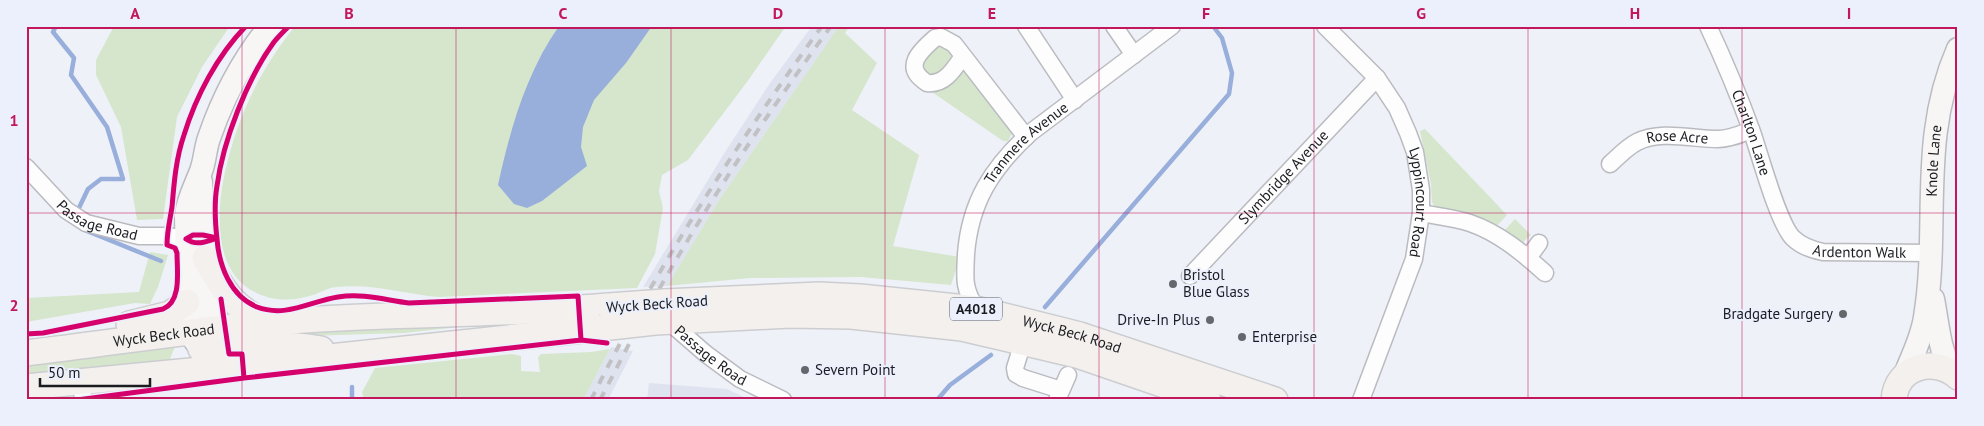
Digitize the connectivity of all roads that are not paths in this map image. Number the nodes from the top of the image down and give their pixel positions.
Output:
1 (270, 26) edge
2 (1026, 26) edge
3 (1114, 26) edge
4 (1172, 26) edge
5 (1324, 26) edge
6 (1708, 26) edge
7 (1958, 49) edge
8 (963, 56) dead end
9 (1134, 56) junction
10 (1377, 78) junction
11 (1075, 100) junction
12 (1751, 130) junction
13 (1026, 137) junction
14 (1610, 164) dead end
15 (26, 167) edge
16 (201, 170) junction
17 (1421, 213) junction
18 (186, 239) junction
19 (1793, 239) joint
20 (1539, 244) dead end
21 (1930, 253) junction
22 (205, 258) junction
23 (1528, 258) junction
24 (1544, 273) dead end
25 (1190, 276) dead end
26 (1929, 276) junction
27 (187, 302) junction
28 (976, 309) junction
29 (662, 315) junction
30 (605, 317) junction
31 (266, 323) junction
32 (1024, 342) junction
33 (198, 345) junction
34 (35, 352) edge
35 (1068, 375) dead end
36 (1956, 375) edge
37 (1899, 385) edge
38 (26, 387) edge
39 (83, 391) edge
40 (1059, 395) edge
41 (783, 400) edge
42 (1208, 400) edge
43 (1276, 400) edge
44 (1361, 400) edge
45 (1881, 400) edge

1 - 16 street
2 - 11 street
3 - 9 street
4 - 9 street, Tranmere Avenue
5 - 10 street, Lyppincourt Road
6 - 12 street, Charlton Lane
7 - 21 street, Knole Lane
8 - 13 street
9 - 11 street, Tranmere Avenue
10 - 17 street, Lyppincourt Road
10 - 25 street, Slymbridge Avenue
11 - 13 street, Tranmere Avenue
12 - 14 street, Rose Acre
12 - 19 street, Charlton Lane
13 - 28 street, Tranmere Avenue
15 - 18 street, Passage Road
16 - 18 street
16 - 22 street
17 - 23 street
17 - 44 street, Lyppincourt Road
18 - 27 street
19 - 21 street, Ardenton Walk
20 - 23 street
21 - 26 street, Knole Lane
22 - 31 main road
22 - 33 street
23 - 24 street
26 - 36 street, Knole Lane
26 - 37 street, Knole Lane
27 - 33 street
27 - 34 main road
28 - 29 main road, Wyck Beck Road / A4018
28 - 43 main road, Wyck Beck Road / A4018
29 - 30 main road, Wyck Beck Road / A4018, bridge
29 - 32 main road, Wyck Beck Road / A4018
29 - 41 street, Passage Road
30 - 31 main road, Wyck Beck Road / A4018
30 - 33 main road, Wyck Beck Road / A4018
31 - 33 main road, Wyck Beck Road / A4018
32 - 40 street
32 - 42 main road, Wyck Beck Road / A4018
33 - 34 main road, Wyck Beck Road / A4018
33 - 39 main road, Wyck Beck Road / A4018
35 - 40 street
36 - 37 main road
37 - 45 main road
38 - 39 main road, Wyck Beck Road / A4018

